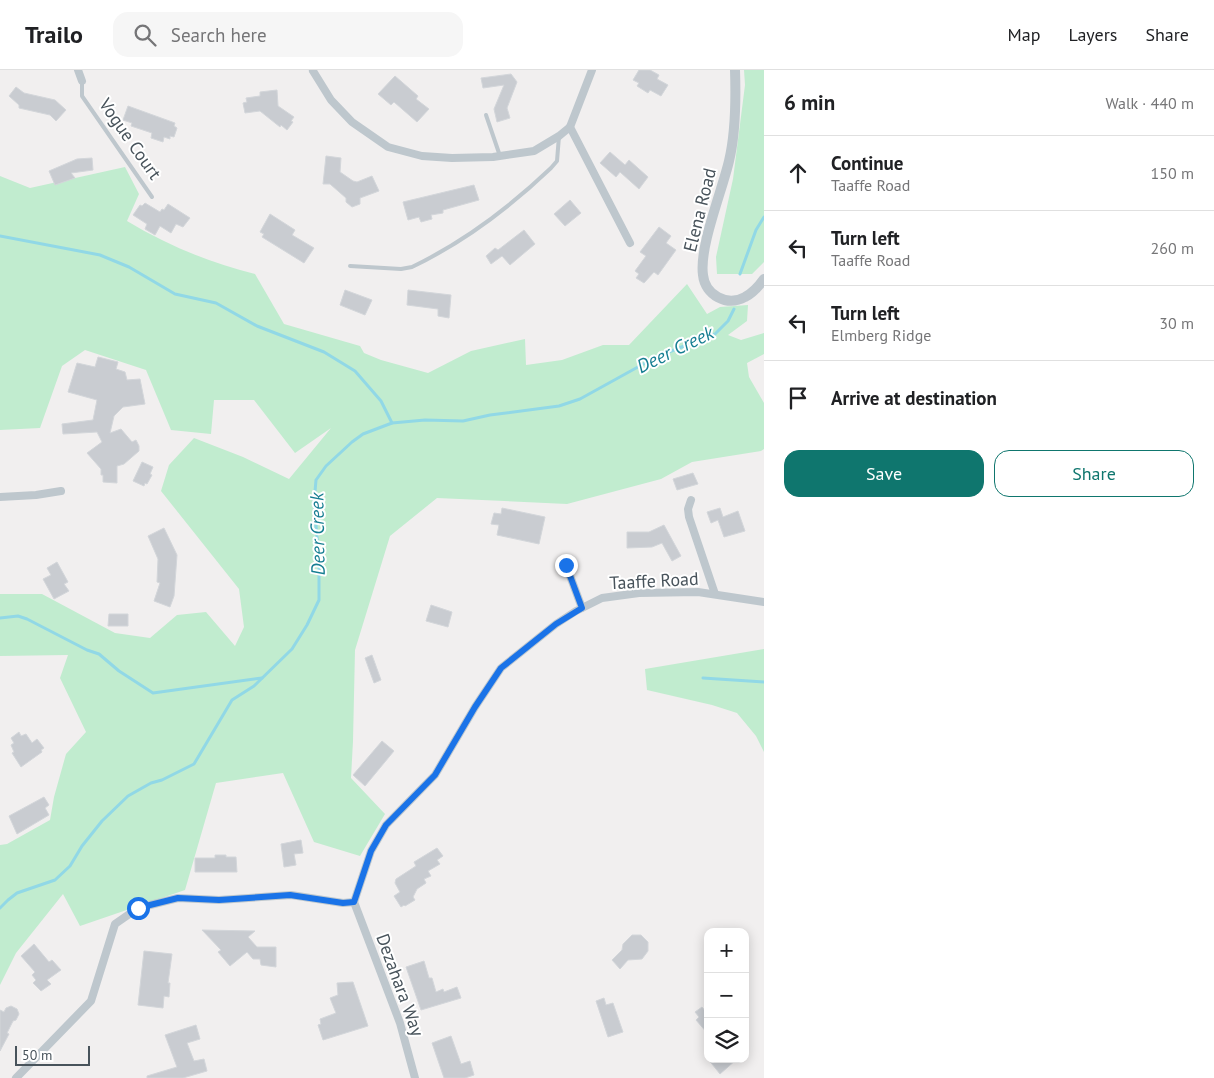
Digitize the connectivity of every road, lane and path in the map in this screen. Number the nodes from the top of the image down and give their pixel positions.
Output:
1 (78, 70) edge
2 (592, 70) edge
3 (735, 70) edge
4 (313, 71) edge
5 (82, 81) joint
6 (486, 115) dead end
7 (570, 127) junction
8 (558, 136) junction
9 (500, 156) junction
10 (152, 197) dead end
11 (630, 243) dead end
12 (350, 266) dead end
13 (764, 278) edge
14 (61, 491) dead end
15 (0, 497) edge
16 (691, 500) dead end
17 (566, 565) dead end
18 (715, 594) junction
19 (764, 602) edge
20 (582, 608) junction
21 (354, 902) junction
22 (16, 1078) edge
23 (415, 1078) edge

1 - 5 street, Vogue Court
2 - 7 street
3 - 13 street, Elena Road
4 - 9 street
5 - 10 lane, Vogue Court
6 - 9 lane
7 - 8 street
7 - 11 street
8 - 9 street
8 - 12 lane
14 - 15 street
16 - 18 street
17 - 20 street
18 - 19 street, Taaffe Road
18 - 20 street, Taaffe Road
20 - 21 street, Taaffe Road
21 - 22 street
21 - 23 street, Dezahara Way

